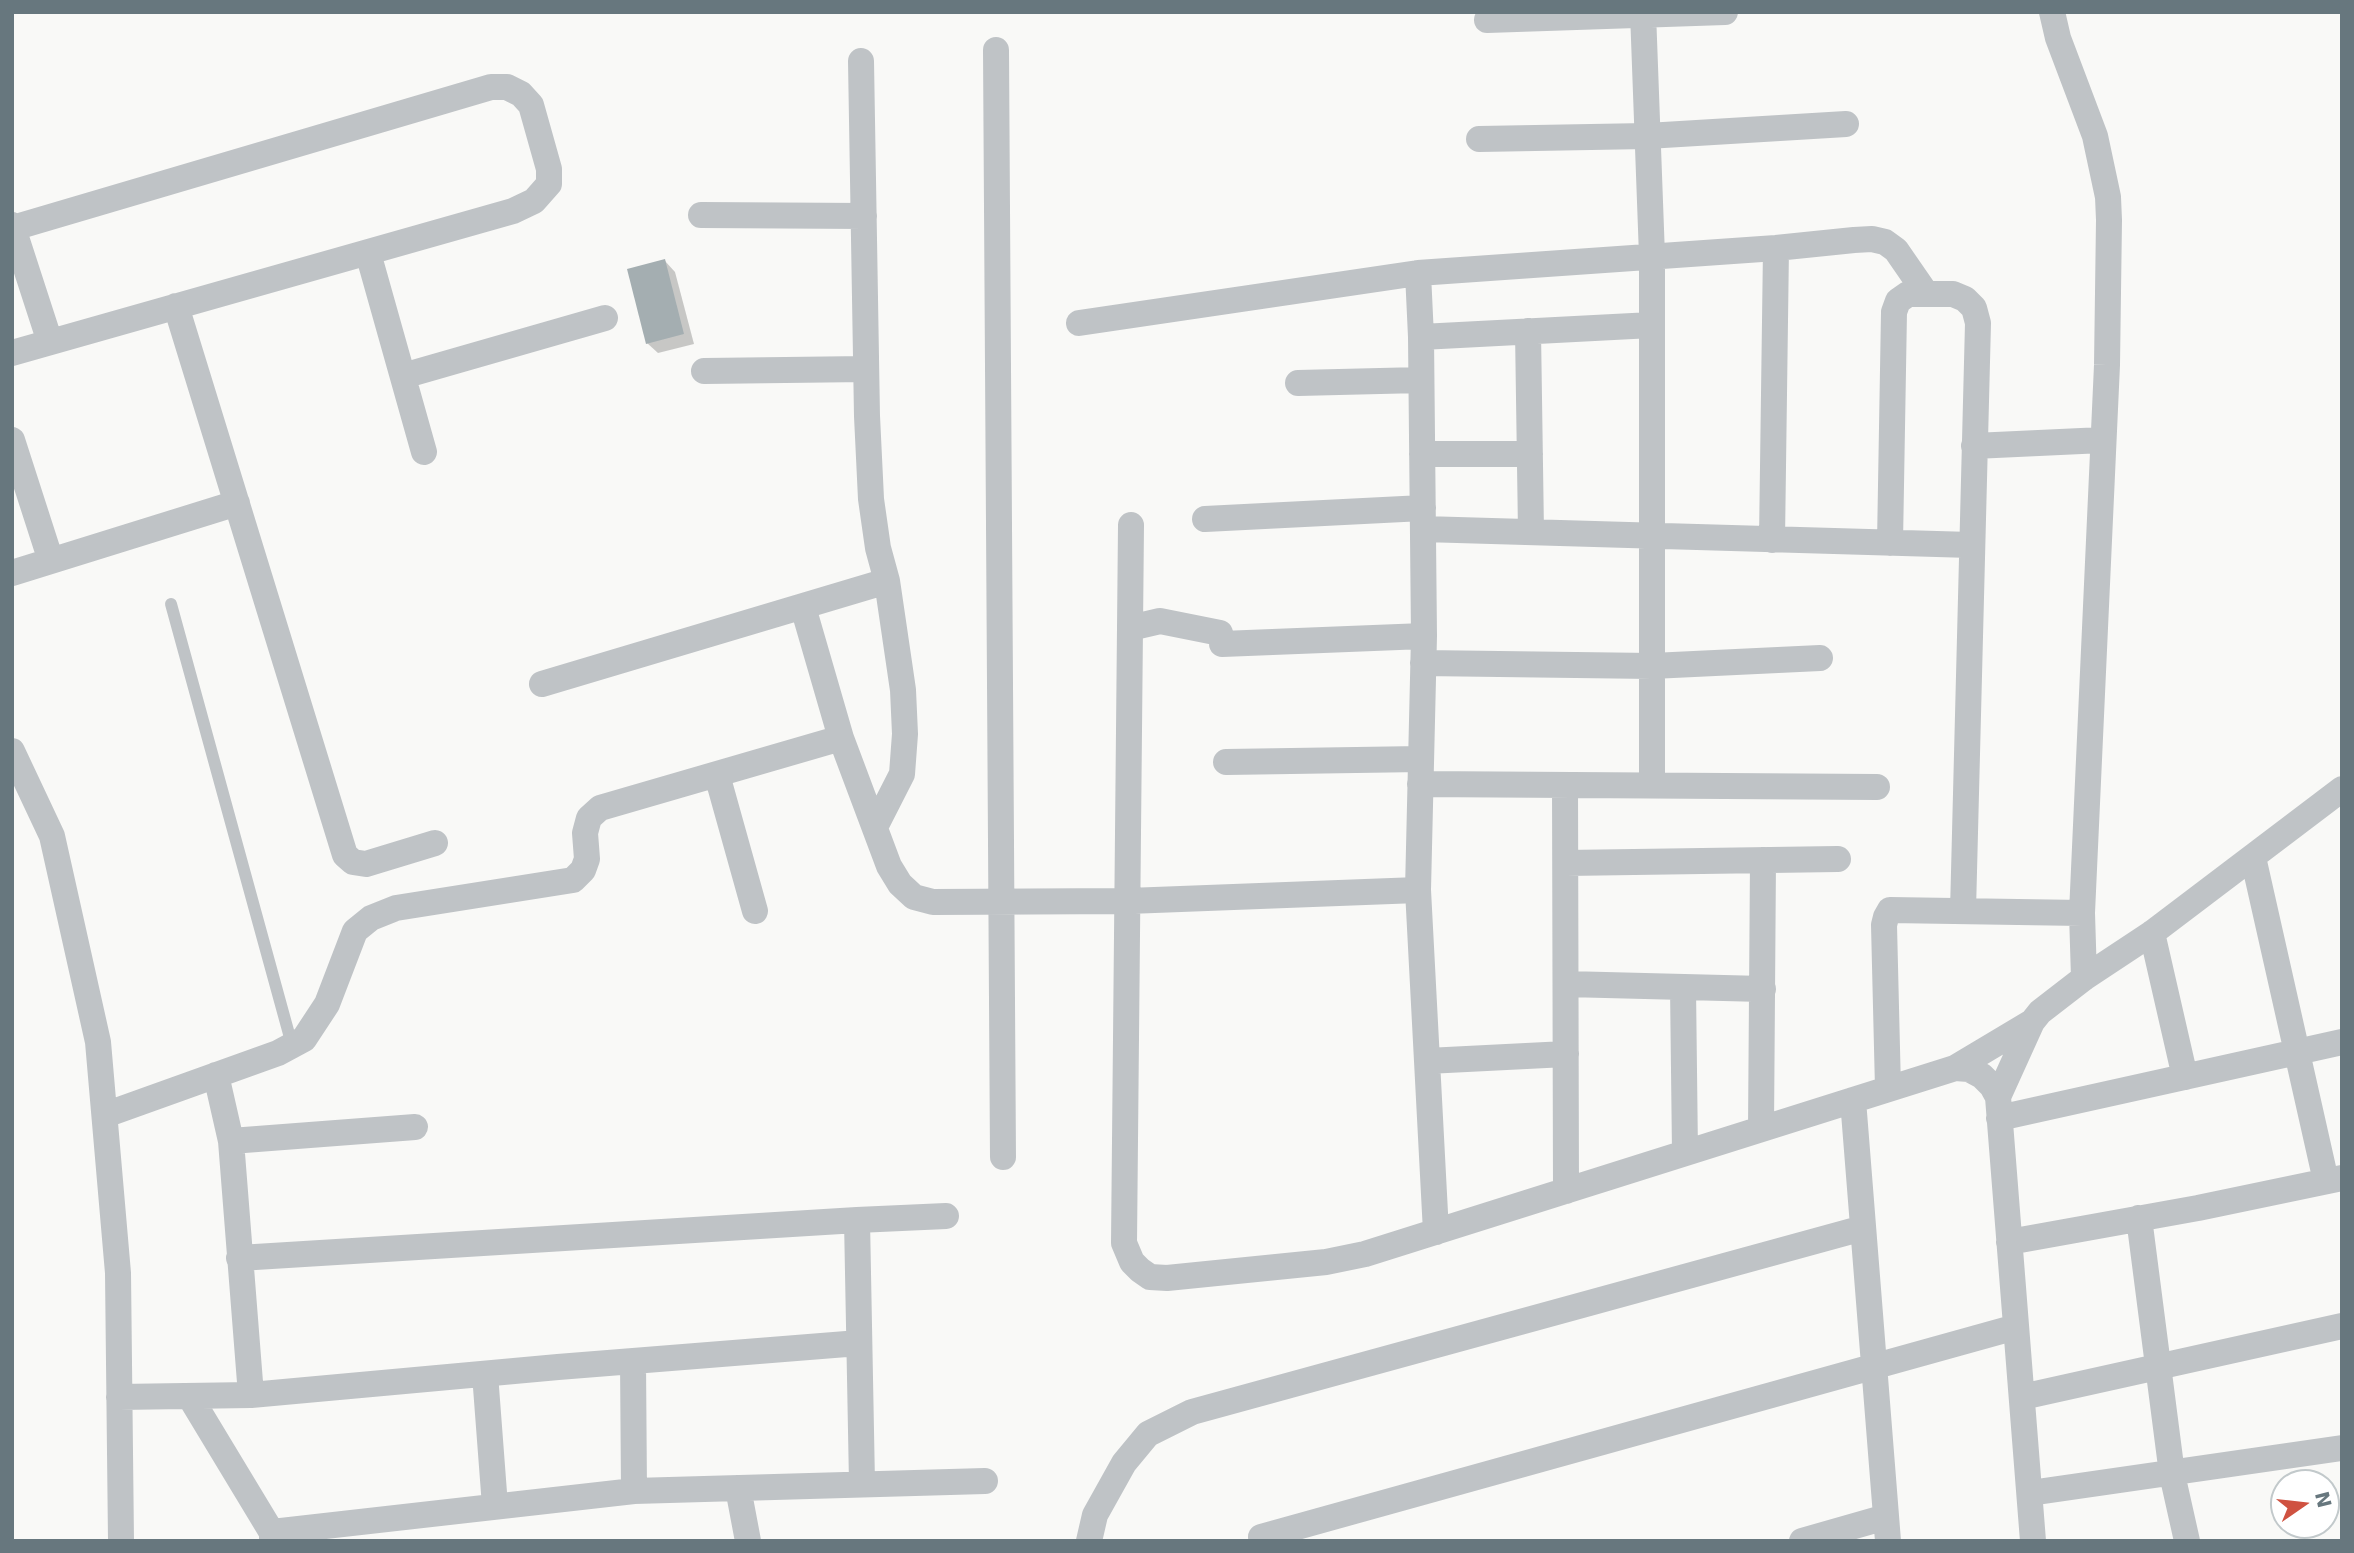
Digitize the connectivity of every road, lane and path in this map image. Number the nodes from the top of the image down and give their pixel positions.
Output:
1 (1725, 12) edge
2 (2052, 12) edge
3 (1643, 13) edge
4 (1487, 20) dead end
5 (996, 50) dead end
6 (861, 61) dead end
7 (1846, 124) dead end
8 (1647, 136) junction
9 (1479, 139) dead end
10 (701, 215) dead end
11 (864, 216) junction
12 (13, 226) edge
13 (1776, 248) junction
14 (368, 253) junction
15 (1652, 256) junction
16 (1418, 273) junction
17 (1925, 292) junction
18 (176, 306) junction
19 (605, 318) dead end
20 (1079, 323) dead end
21 (1652, 325) junction
22 (1528, 331) junction
23 (1421, 337) junction
24 (50, 342) junction
25 (12, 353) edge
26 (866, 369) junction
27 (705, 371) dead end
28 (403, 376) junction
29 (1421, 380) junction
30 (1298, 383) dead end
31 (12, 440) edge
32 (2103, 440) junction
33 (1974, 446) junction
34 (424, 453) dead end
35 (1422, 454) junction
36 (1530, 454) junction
37 (237, 503) junction
38 (1423, 518) junction
39 (1205, 519) dead end
40 (1131, 524) dead end
41 (1531, 533) junction
42 (1652, 537) junction
43 (1772, 540) junction
44 (1890, 543) junction
45 (1971, 545) junction
46 (51, 561) junction
47 (12, 573) edge
48 (887, 581) junction
49 (171, 604) dead end
50 (803, 607) junction
51 (1130, 628) junction
52 (1424, 636) junction
53 (1820, 658) dead end
54 (1423, 663) junction
55 (1652, 666) junction
56 (541, 684) dead end
57 (841, 738) junction
58 (12, 751) edge
59 (1226, 762) dead end
60 (1421, 771) junction
61 (717, 775) junction
62 (1566, 785) junction
63 (1652, 785) junction
64 (1877, 786) dead end
65 (2342, 789) edge
66 (875, 827) junction
67 (435, 843) dead end
68 (2253, 857) junction
69 (1838, 859) dead end
70 (1763, 860) junction
71 (1566, 863) junction
72 (1418, 890) junction
73 (1000, 901) junction
74 (1128, 901) junction
75 (755, 911) dead end
76 (1963, 911) junction
77 (2082, 913) junction
78 (2152, 933) junction
79 (2084, 978) junction
80 (1566, 984) junction
81 (1683, 987) junction
82 (1763, 989) junction
83 (2032, 1022) junction
84 (2342, 1042) edge
85 (292, 1045) junction
86 (2297, 1052) junction
87 (1566, 1054) junction
88 (1427, 1061) junction
89 (1955, 1068) junction
90 (216, 1075) junction
91 (2185, 1077) junction
92 (1888, 1089) junction
93 (1853, 1100) junction
94 (1998, 1107) junction
95 (105, 1115) junction
96 (415, 1126) dead end
97 (1761, 1129) junction
98 (231, 1141) junction
99 (1685, 1153) junction
100 (1003, 1157) dead end
101 (2334, 1179) edge
102 (1566, 1191) junction
103 (946, 1216) dead end
104 (2139, 1218) junction
105 (857, 1220) junction
106 (1863, 1228) junction
107 (1436, 1232) junction
108 (2008, 1242) junction
109 (239, 1258) junction
110 (2342, 1326) edge
111 (2016, 1327) junction
112 (859, 1343) junction
113 (633, 1361) junction
114 (2160, 1366) junction
115 (1873, 1367) junction
116 (485, 1374) junction
117 (251, 1395) junction
118 (119, 1397) junction
119 (2022, 1397) junction
120 (190, 1398) junction
121 (2342, 1448) edge
122 (2172, 1474) junction
123 (985, 1481) dead end
124 (862, 1483) junction
125 (738, 1488) junction
126 (634, 1491) junction
127 (2030, 1493) junction
128 (495, 1506) junction
129 (1887, 1529) edge
130 (1261, 1537) dead end
131 (273, 1538) edge
132 (121, 1541) edge
133 (748, 1541) edge
134 (1089, 1541) edge
135 (1802, 1541) edge
136 (2033, 1541) edge
137 (2187, 1541) edge

1 - 3 street
2 - 32 street
3 - 4 street
3 - 8 street
5 - 73 street
6 - 11 street
7 - 8 street
8 - 9 street
8 - 15 street
10 - 11 street
11 - 26 street
12 - 14 street
12 - 24 street
13 - 15 street
13 - 17 street
13 - 43 street
14 - 18 street
14 - 28 street
15 - 16 street
15 - 21 street
16 - 20 street
16 - 23 street
17 - 33 street
17 - 44 street
18 - 24 street
18 - 37 street
19 - 28 street
21 - 22 street
21 - 42 street
22 - 23 street
22 - 36 street
23 - 29 street
24 - 25 street
26 - 27 street
26 - 48 street
28 - 34 street
29 - 30 street
29 - 35 street
31 - 46 street
32 - 33 street
32 - 77 street
33 - 45 street
35 - 36 street
35 - 38 street
36 - 41 street
37 - 46 street
37 - 67 street
38 - 39 street
38 - 41 street
38 - 52 street
40 - 51 street
41 - 42 street
42 - 43 street
42 - 55 street
43 - 44 street
44 - 45 street
45 - 76 street
46 - 47 street
48 - 50 street
48 - 66 street
49 - 85 lane
50 - 56 street
50 - 57 street
51 - 52 street
51 - 74 street
52 - 54 street
53 - 55 street
54 - 55 street
54 - 60 street
55 - 63 street
57 - 61 street
57 - 66 street
58 - 95 street
59 - 60 street
60 - 62 street
60 - 72 street
61 - 75 street
61 - 85 street
62 - 63 street
62 - 71 street
63 - 64 street
65 - 68 street
66 - 73 street
68 - 78 street
68 - 86 street
69 - 70 street
70 - 71 street
70 - 82 street
71 - 80 street
72 - 74 street
72 - 88 street
73 - 74 street
73 - 100 street
74 - 107 street
76 - 77 street
76 - 92 street
77 - 79 street
78 - 79 street
78 - 91 street
79 - 83 street
80 - 81 street
80 - 87 street
81 - 82 street
81 - 99 street
82 - 97 street
83 - 89 street
83 - 94 street
84 - 86 street
85 - 90 street
86 - 91 street
86 - 101 street
87 - 88 street
87 - 102 street
88 - 107 street
89 - 92 street
89 - 94 street
90 - 95 street
90 - 98 street
91 - 94 street
92 - 93 street
93 - 97 street
93 - 106 street
94 - 108 street
95 - 118 street
96 - 98 street
97 - 99 street
98 - 109 street
99 - 102 street
101 - 104 street
102 - 107 street
103 - 105 street
104 - 108 street
104 - 114 street
105 - 109 street
105 - 112 street
106 - 115 street
106 - 134 street
108 - 111 street
109 - 117 street
110 - 114 street
111 - 115 street
111 - 119 street
112 - 113 street
112 - 124 street
113 - 116 street
113 - 126 street
114 - 119 street
114 - 122 street
115 - 129 street
115 - 130 street
116 - 117 street
116 - 128 street
117 - 120 street
118 - 120 street
118 - 132 street
119 - 127 street
120 - 131 street
121 - 122 street
122 - 127 street
122 - 137 street
123 - 124 street
124 - 125 street
125 - 126 street
125 - 133 street
126 - 128 street
127 - 136 street
128 - 131 street
129 - 135 street

